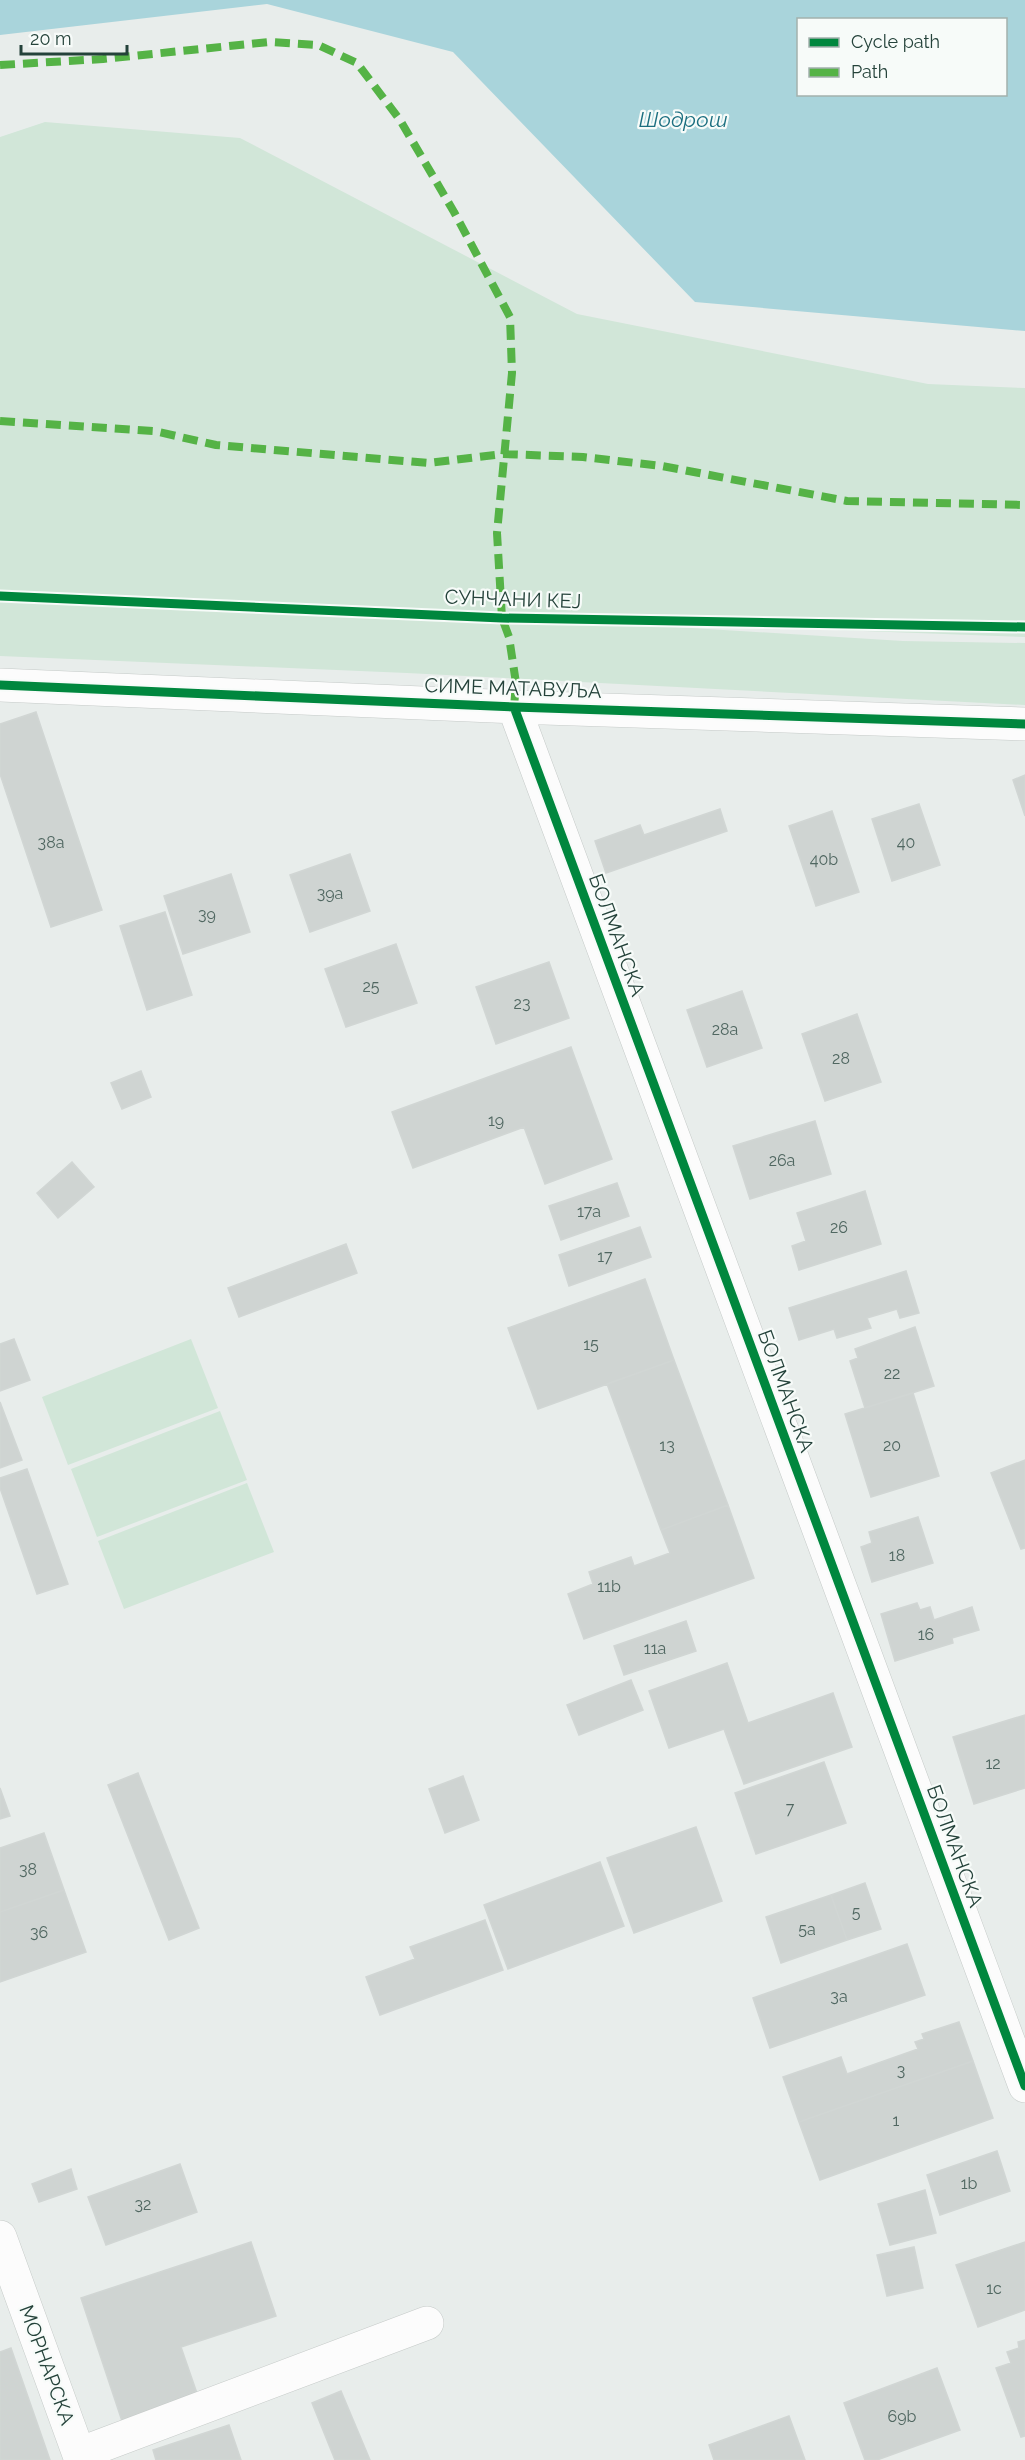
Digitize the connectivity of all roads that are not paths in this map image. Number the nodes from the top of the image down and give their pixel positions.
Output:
1 (0, 685) edge
2 (514, 707) junction
3 (1025, 724) edge
4 (1025, 2086) edge
5 (0, 2237) edge
6 (427, 2323) dead end
7 (80, 2457) edge

1 - 2 street, СИМЕ МАТАВУЉА
2 - 3 street, СИМЕ МАТАВУЉА
2 - 4 street, БОЛМАНСКА
5 - 7 street, МОРНАРСКА
6 - 7 street

